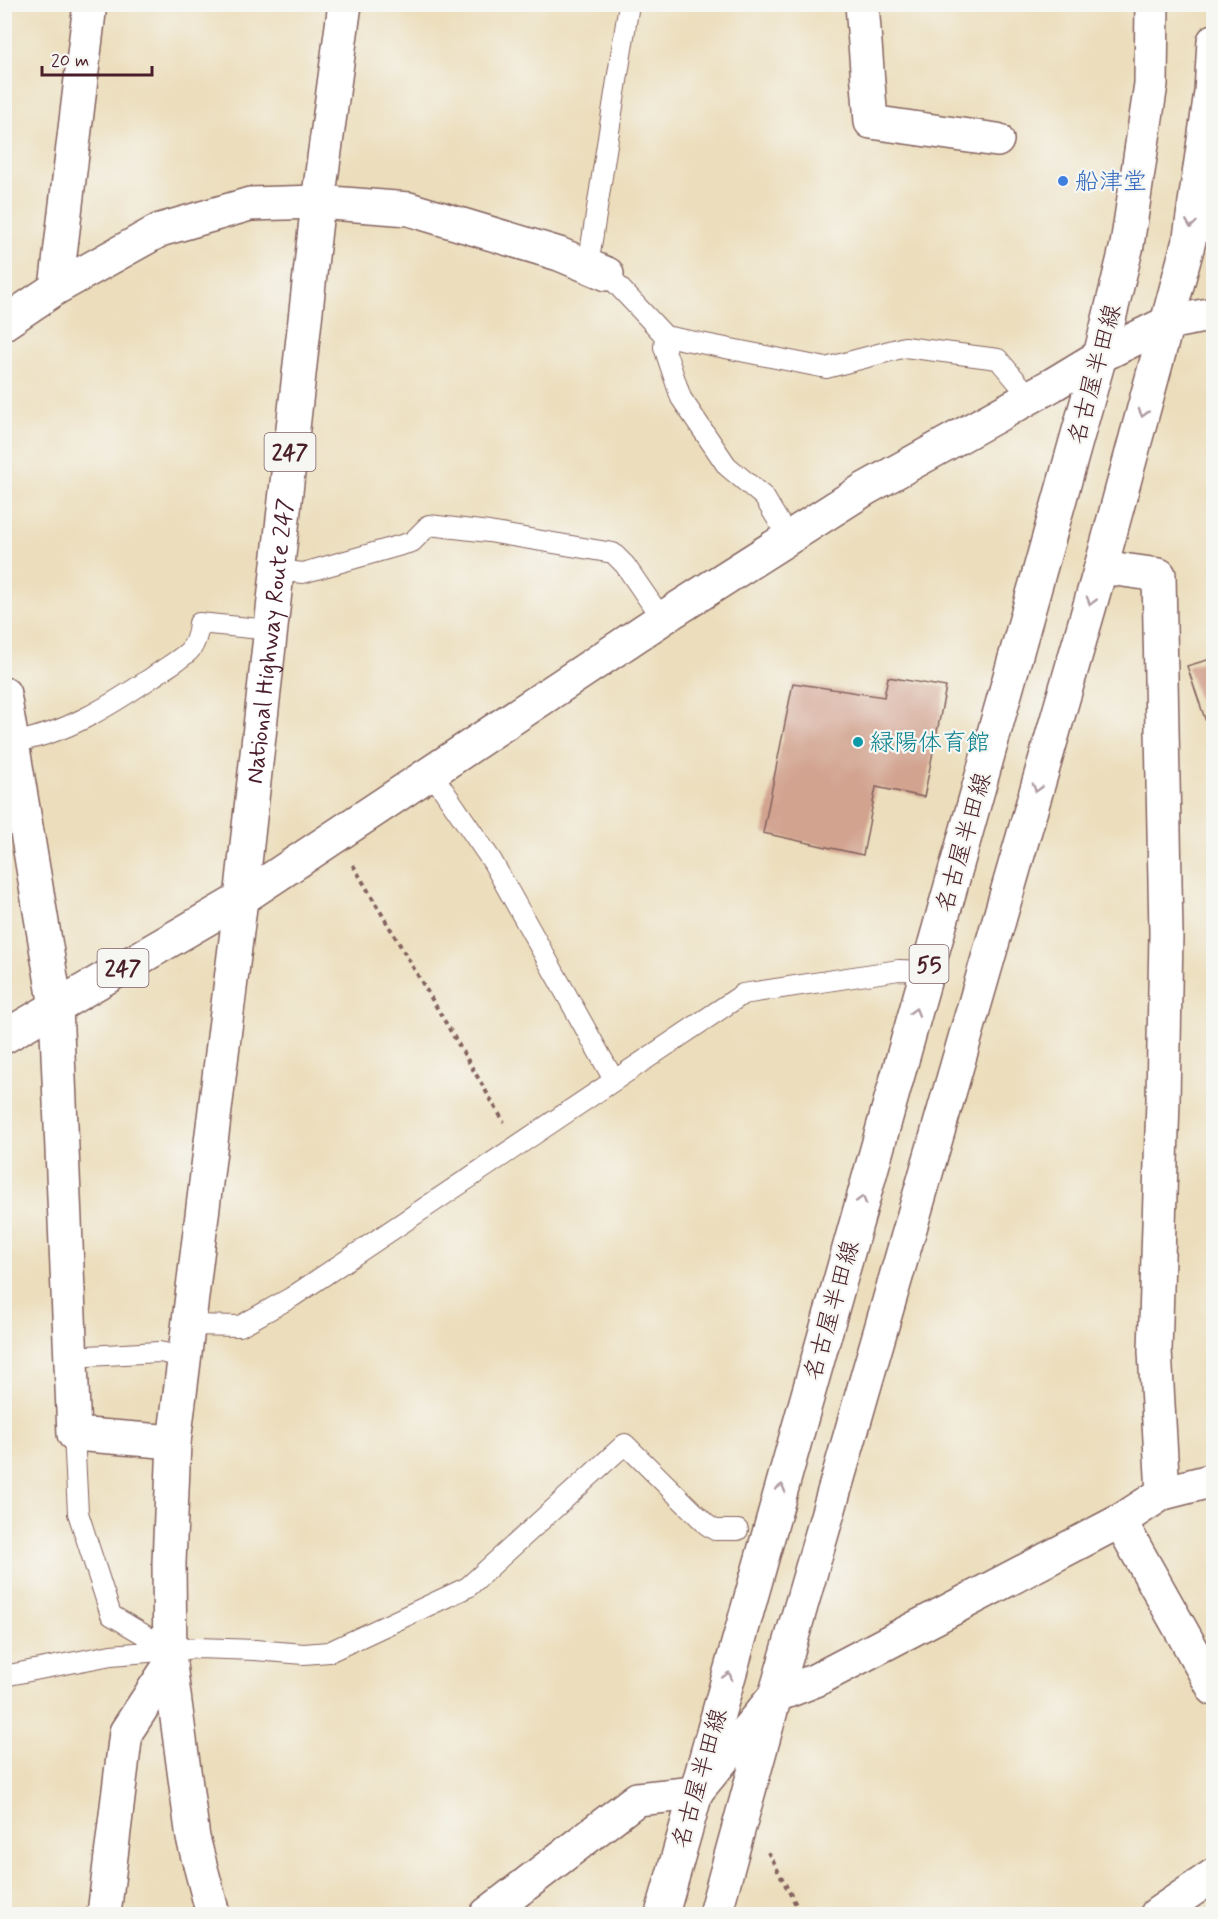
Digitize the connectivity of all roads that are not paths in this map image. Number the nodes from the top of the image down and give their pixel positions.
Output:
1 (90, 4) edge
2 (345, 4) edge
3 (629, 4) edge
4 (862, 4) edge
5 (1152, 4) edge
6 (1214, 41) edge
7 (997, 140) dead end
8 (318, 202) junction
9 (596, 269) junction
10 (56, 288) junction
11 (1214, 314) edge
12 (4, 323) edge
13 (1167, 323) junction
14 (665, 336) junction
15 (1100, 356) junction
16 (1030, 397) junction
17 (789, 537) junction
18 (1101, 567) junction
19 (277, 570) junction
20 (662, 619) junction
21 (270, 630) junction
22 (4, 694) edge
23 (14, 742) junction
24 (431, 772) junction
25 (241, 899) junction
26 (927, 971) junction
27 (56, 1007) junction
28 (4, 1036) edge
29 (614, 1080) junction
30 (189, 1325) junction
31 (70, 1357) junction
32 (184, 1357) junction
33 (74, 1434) junction
34 (174, 1442) junction
35 (1214, 1480) edge
36 (1163, 1493) junction
37 (1120, 1521) junction
38 (738, 1530) dead end
39 (170, 1658) junction
40 (4, 1676) edge
41 (1214, 1689) edge
42 (775, 1696) junction
43 (695, 1793) junction
44 (1214, 1875) edge
45 (104, 1914) edge
46 (213, 1914) edge
47 (487, 1914) edge
48 (662, 1914) edge
49 (715, 1914) edge
50 (1157, 1914) edge

1 - 10 main road
2 - 8 main road, National Highway Route 247 / 247
3 - 9 lane
4 - 7 main road
5 - 15 main road, 名古屋半田線 / 55
6 -> 13 main road, 55
8 - 9 main road
8 - 10 main road
8 - 19 main road, National Highway Route 247 / 247
9 - 14 lane
10 - 12 main road
11 - 13 main road
13 - 15 main road
13 -> 18 main road, 55
14 - 16 lane
14 - 17 lane
15 - 16 main road
15 - 26 main road, 名古屋半田線 / 55
16 - 17 main road
17 - 20 main road
18 - 36 main road
18 -> 42 main road, 55
19 - 20 lane
19 - 21 main road, National Highway Route 247 / 247
20 - 24 main road
21 - 23 lane
21 - 25 main road, National Highway Route 247 / 247
22 - 23 main road
23 - 27 main road
24 - 25 main road
24 - 29 lane
25 - 27 main road, 247
25 - 30 main road, National Highway Route 247
26 - 29 lane
43 -> 26 main road, 名古屋半田線 / 55
27 - 28 main road, 247
27 - 31 main road
29 - 30 lane
30 - 32 main road, National Highway Route 247
31 - 32 lane
31 - 33 main road
32 - 34 main road, National Highway Route 247
33 - 34 main road
33 - 39 lane
34 - 39 main road, National Highway Route 247
35 - 36 main road
36 - 37 main road
37 - 41 main road
37 - 42 main road
38 - 39 lane
39 - 40 lane
39 - 45 main road
39 - 46 main road, National Highway Route 247
42 - 43 main road
42 - 49 main road, 55
43 - 47 main road
43 - 48 main road, 名古屋半田線 / 55
44 - 50 main road

